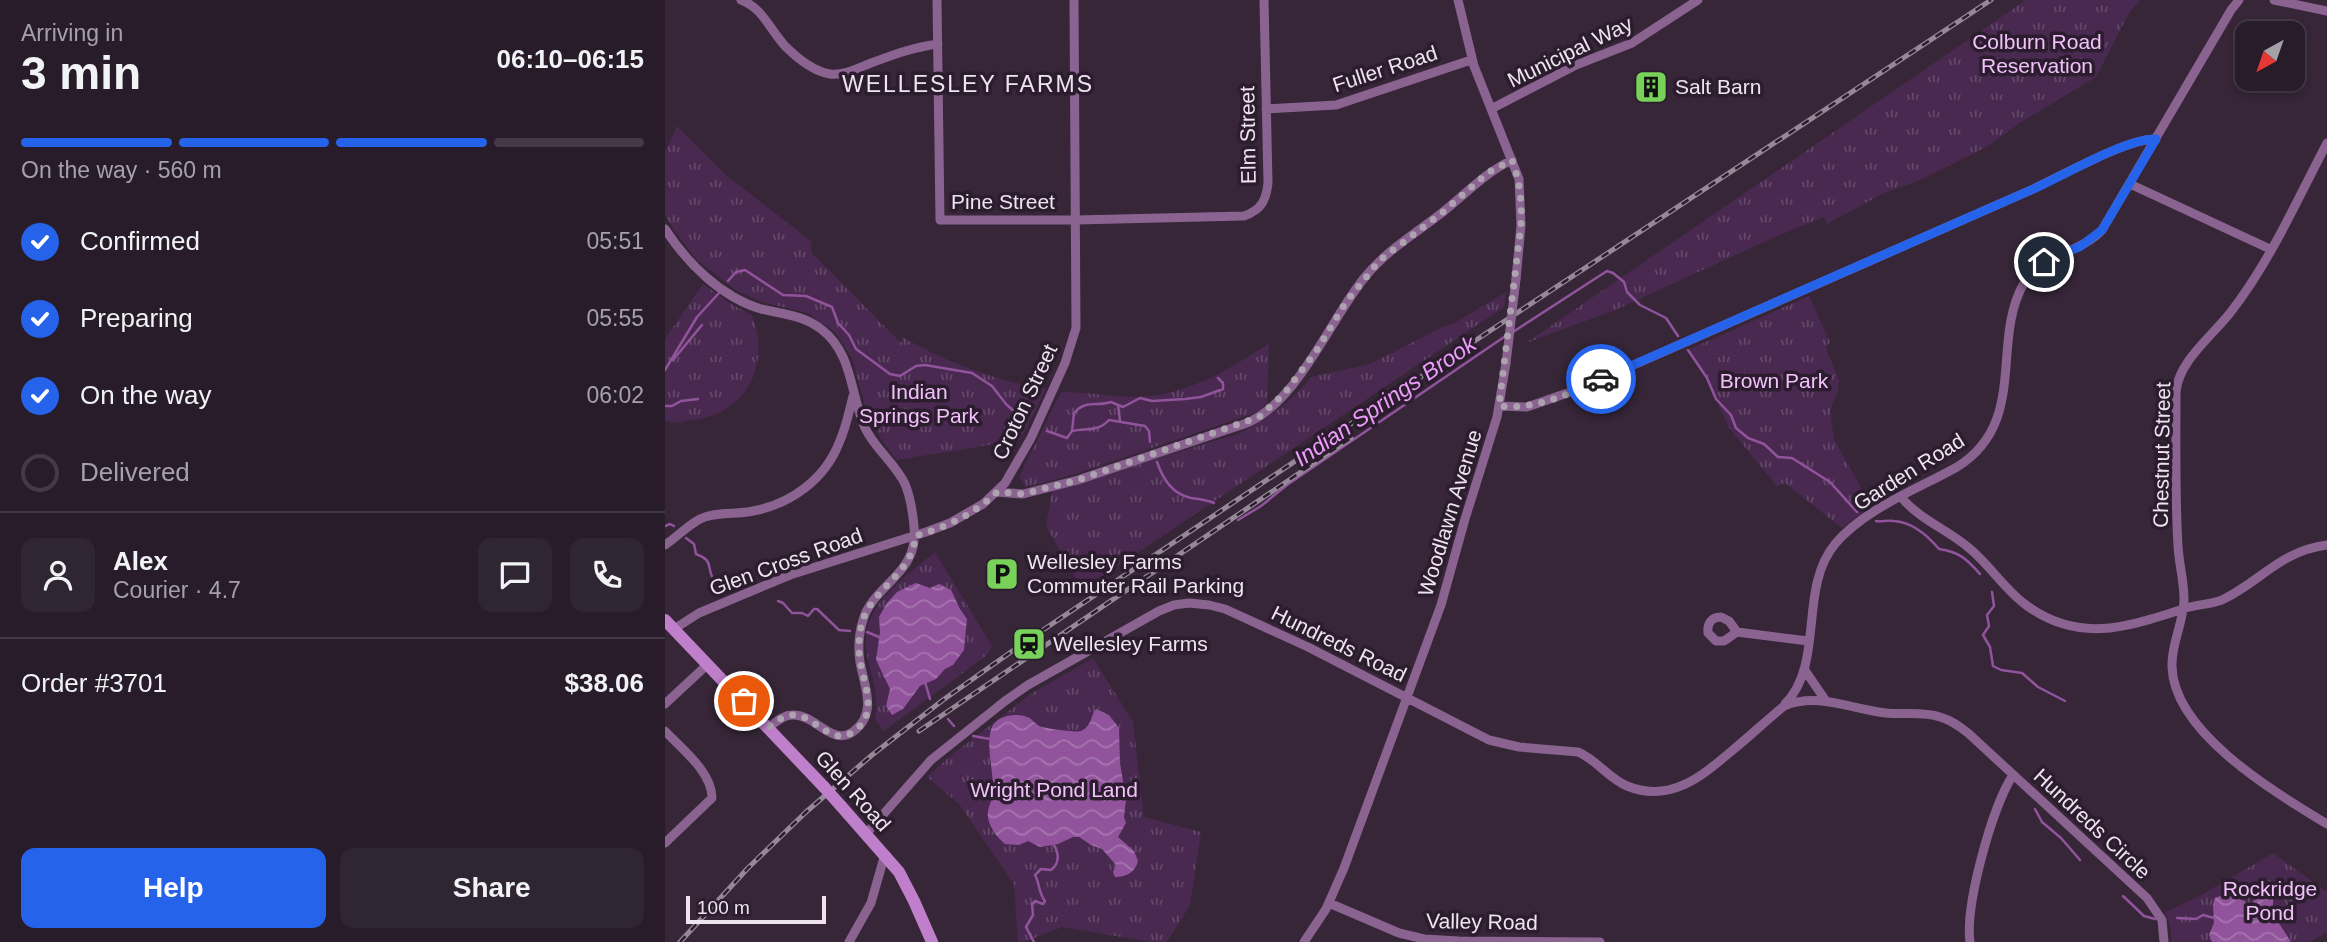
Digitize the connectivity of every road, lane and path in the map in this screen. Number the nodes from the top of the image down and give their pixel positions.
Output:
1 (937, 0) edge
2 (1074, 0) edge
3 (1263, 0) edge
4 (1458, 0) edge
5 (1698, 0) edge
6 (2239, 0) edge
7 (2274, 0) edge
8 (744, 1) edge
9 (2327, 11) edge
10 (938, 44) junction
11 (1472, 60) junction
12 (1266, 109) junction
13 (1491, 109) junction
14 (2156, 139) junction
15 (2327, 143) edge
16 (1512, 160) junction
17 (2130, 184) junction
18 (1076, 220) junction
19 (665, 229) edge
20 (2270, 249) junction
21 (854, 394) junction
22 (1499, 406) junction
23 (865, 428) junction
24 (843, 434) junction
25 (997, 492) junction
26 (1901, 498) junction
27 (915, 536) junction
28 (665, 545) edge
29 (2327, 545) edge
30 (2183, 609) junction
31 (669, 624) edge
32 (1737, 632) dead end
33 (1808, 641) junction
34 (708, 664) junction
35 (1804, 669) junction
36 (1407, 696) junction
37 (1826, 701) junction
38 (665, 704) edge
39 (1784, 706) junction
40 (769, 727) junction
41 (665, 731) edge
42 (2013, 775) junction
43 (2327, 824) edge
44 (866, 834) junction
45 (665, 843) edge
46 (885, 854) junction
47 (1329, 903) junction
48 (849, 942) edge
49 (932, 942) edge
50 (1304, 942) edge
51 (1470, 942) edge
52 (1600, 942) edge
53 (1970, 942) edge
54 (2164, 942) edge

1 - 10 street, Pine Street
2 - 18 street, Croton Street
3 - 12 street, Elm Street
4 - 11 street, Woodlawn Avenue
5 - 13 street, Municipal Way
6 - 14 street, Garden Road
7 - 9 street
8 - 10 street
10 - 18 street, Pine Street
11 - 12 street, Fuller Road
11 - 13 street, Woodlawn Avenue
12 - 18 street, Elm Street
13 - 16 street, Woodlawn Avenue
14 - 17 street, Garden Road
14 - 22 street
15 - 20 street, Chestnut Street
16 - 22 street, Woodlawn Avenue, bridge
16 - 25 street
17 - 20 street
17 - 26 street, Garden Road
18 - 25 street, Croton Street
19 - 21 street
20 - 30 street, Chestnut Street
21 - 23 street
21 - 24 street
22 - 36 street, Woodlawn Avenue
23 - 24 street
23 - 27 street
24 - 28 street
25 - 27 street, Croton Street
26 - 30 street
26 - 33 street, Garden Road
27 - 31 street, Glen Cross Road
27 - 40 street
29 - 30 street
30 - 43 street, Chestnut Street
31 - 34 street, Glen Road
32 - 33 street
33 - 35 street, Garden Road
34 - 38 street
34 - 40 street, Glen Road
35 - 37 street
35 - 39 street, Garden Road
36 - 39 street, Hundreds Road
36 - 44 street, Hundreds Road
36 - 47 street, Woodlawn Avenue
37 - 39 street
37 - 42 street
40 - 44 street, Glen Road, bridge
41 - 45 street
42 - 53 street, Hundreds Circle
42 - 54 street, Hundreds Circle
44 - 46 street, Glen Road
46 - 48 street
46 - 49 street, Glen Road
47 - 50 street, Woodlawn Avenue
47 - 51 street, Valley Road
51 - 52 street, Valley Road

